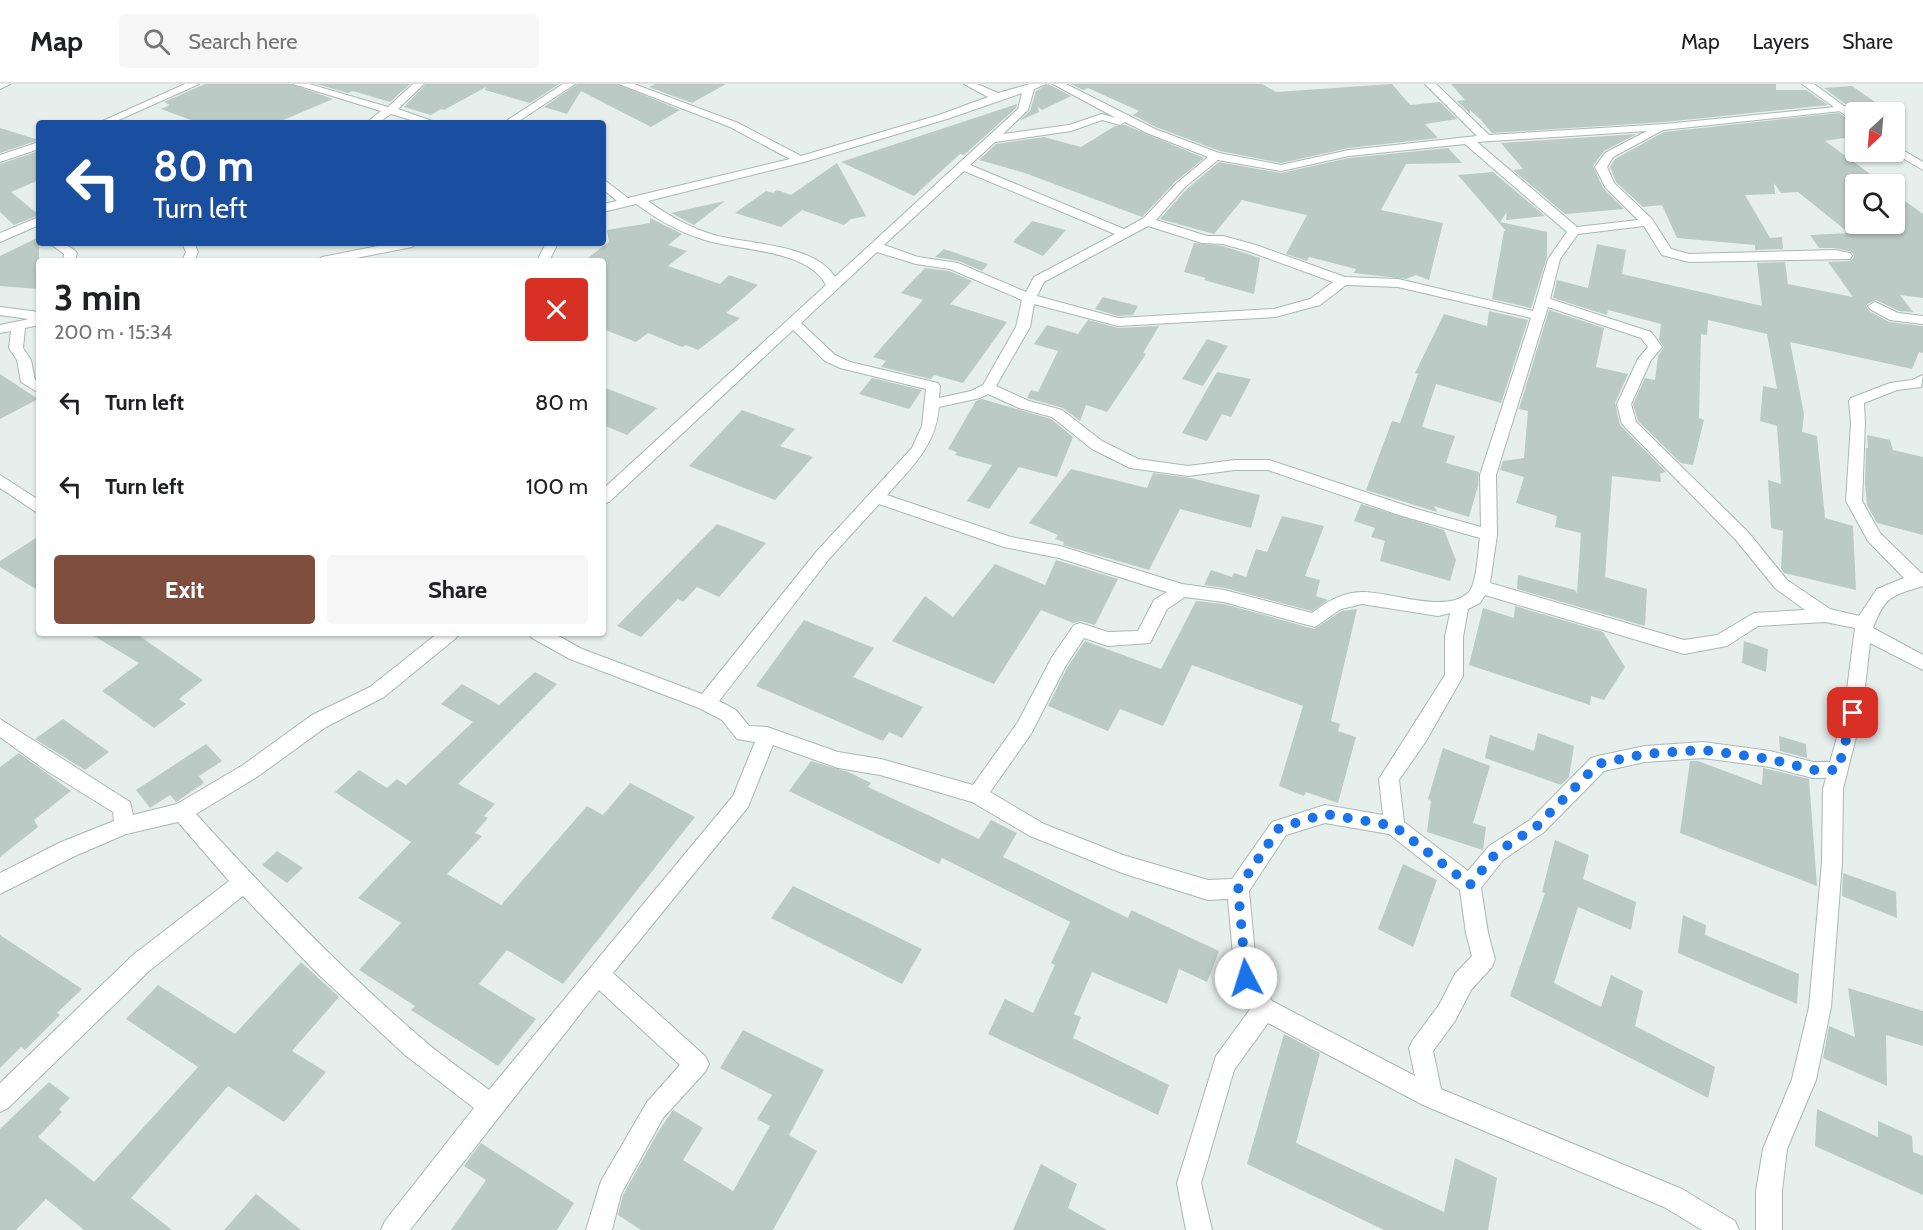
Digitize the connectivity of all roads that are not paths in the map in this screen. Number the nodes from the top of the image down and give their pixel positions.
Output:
1 (5, 84) edge
2 (194, 84) edge
3 (298, 84) edge
4 (419, 84) edge
5 (570, 84) edge
6 (624, 84) edge
7 (969, 84) edge
8 (1058, 84) edge
9 (1430, 84) edge
10 (1807, 84) edge
11 (0, 86) edge
12 (1035, 86) edge
13 (996, 97) junction
14 (1840, 108) junction
15 (392, 110) junction
16 (1845, 112) edge
17 (110, 120) edge
18 (376, 120) edge
19 (420, 120) edge
20 (513, 120) edge
21 (1665, 127) junction
22 (1151, 130) junction
23 (1486, 138) junction
24 (992, 139) junction
25 (1468, 141) junction
26 (36, 146) edge
27 (1905, 155) edge
28 (1216, 156) junction
29 (0, 159) edge
30 (800, 160) junction
31 (962, 166) junction
32 (1923, 167) edge
33 (606, 185) edge
34 (632, 202) junction
35 (606, 207) edge
36 (1148, 221) junction
37 (36, 222) edge
38 (1648, 222) junction
39 (21, 229) junction
40 (1574, 231) junction
41 (1124, 233) junction
42 (36, 234) edge
43 (0, 238) edge
44 (60, 246) edge
45 (379, 246) edge
46 (876, 247) junction
47 (346, 249) edge
48 (1846, 256) dead end
49 (70, 258) edge
50 (328, 258) edge
51 (1343, 281) junction
52 (833, 285) junction
53 (1029, 298) junction
54 (1875, 306) dead end
55 (1540, 308) junction
56 (0, 311) edge
57 (36, 316) edge
58 (1923, 320) edge
59 (36, 322) edge
60 (794, 324) junction
61 (19, 325) junction
62 (0, 329) edge
63 (1921, 385) edge
64 (36, 386) edge
65 (988, 388) junction
66 (933, 404) junction
67 (0, 480) edge
68 (606, 495) edge
69 (876, 497) junction
70 (36, 506) edge
71 (1489, 535) junction
72 (1921, 580) edge
73 (1481, 587) junction
74 (1182, 590) junction
75 (1460, 605) junction
76 (1825, 615) junction
77 (1864, 627) junction
78 (447, 636) edge
79 (543, 636) edge
80 (1923, 663) edge
81 (706, 703) junction
82 (0, 727) edge
83 (767, 735) junction
84 (1838, 770) junction
85 (977, 795) junction
86 (182, 812) junction
87 (124, 826) junction
88 (1394, 826) junction
89 (244, 882) junction
90 (0, 884) edge
91 (1470, 885) junction
92 (1238, 889) junction
93 (598, 974) junction
94 (1264, 1009) junction
95 (1431, 1097) junction
96 (0, 1100) edge
97 (491, 1106) junction
98 (394, 1230) edge
99 (599, 1230) edge
100 (1199, 1230) edge
101 (1726, 1230) edge
102 (1769, 1230) edge

1 - 11 street
2 - 17 street
3 - 15 street
4 - 15 street
5 - 20 street
6 - 30 street
7 - 13 street
8 - 22 street
9 - 23 street
10 - 14 street
12 - 13 street
12 - 24 street
13 - 30 street
14 - 16 street
14 - 21 street
15 - 18 street
15 - 19 street
21 - 23 street
21 - 38 street
22 - 24 street
22 - 28 street
23 - 25 street
24 - 31 street
25 - 28 street
25 - 40 street
26 - 29 street
27 - 32 street
28 - 36 street
30 - 34 street
31 - 41 street
31 - 46 street
33 - 34 street
34 - 35 street
34 - 52 street
36 - 41 street
36 - 51 street
37 - 39 street
38 - 40 street
38 - 48 street
39 - 42 street
39 - 43 street
40 - 55 street
41 - 53 street
44 - 49 street
45 - 47 street
46 - 52 street
46 - 53 street
47 - 50 street
51 - 53 street
51 - 55 street
52 - 60 street
53 - 65 street
54 - 58 street
55 - 71 street
55 - 76 street
56 - 57 street
59 - 61 street
60 - 66 street
60 - 68 street
61 - 62 street
61 - 64 street
63 - 72 street
65 - 66 street
65 - 71 street
66 - 69 street
67 - 70 street
69 - 74 street
69 - 81 street
71 - 73 street
72 - 77 street
73 - 75 street
73 - 76 street
74 - 75 street
74 - 85 street
75 - 88 street
76 - 77 street
77 - 80 street
77 - 84 street
78 - 86 street
79 - 81 street
81 - 83 street
82 - 87 street
83 - 85 street
83 - 93 street
84 - 91 street
84 - 102 street
85 - 92 street
86 - 87 street
86 - 89 street
87 - 90 street
88 - 91 street
88 - 92 street
89 - 96 street
89 - 97 street
91 - 95 street
92 - 94 street
93 - 97 street
93 - 99 street
94 - 95 street
94 - 100 street
95 - 101 street
97 - 98 street

